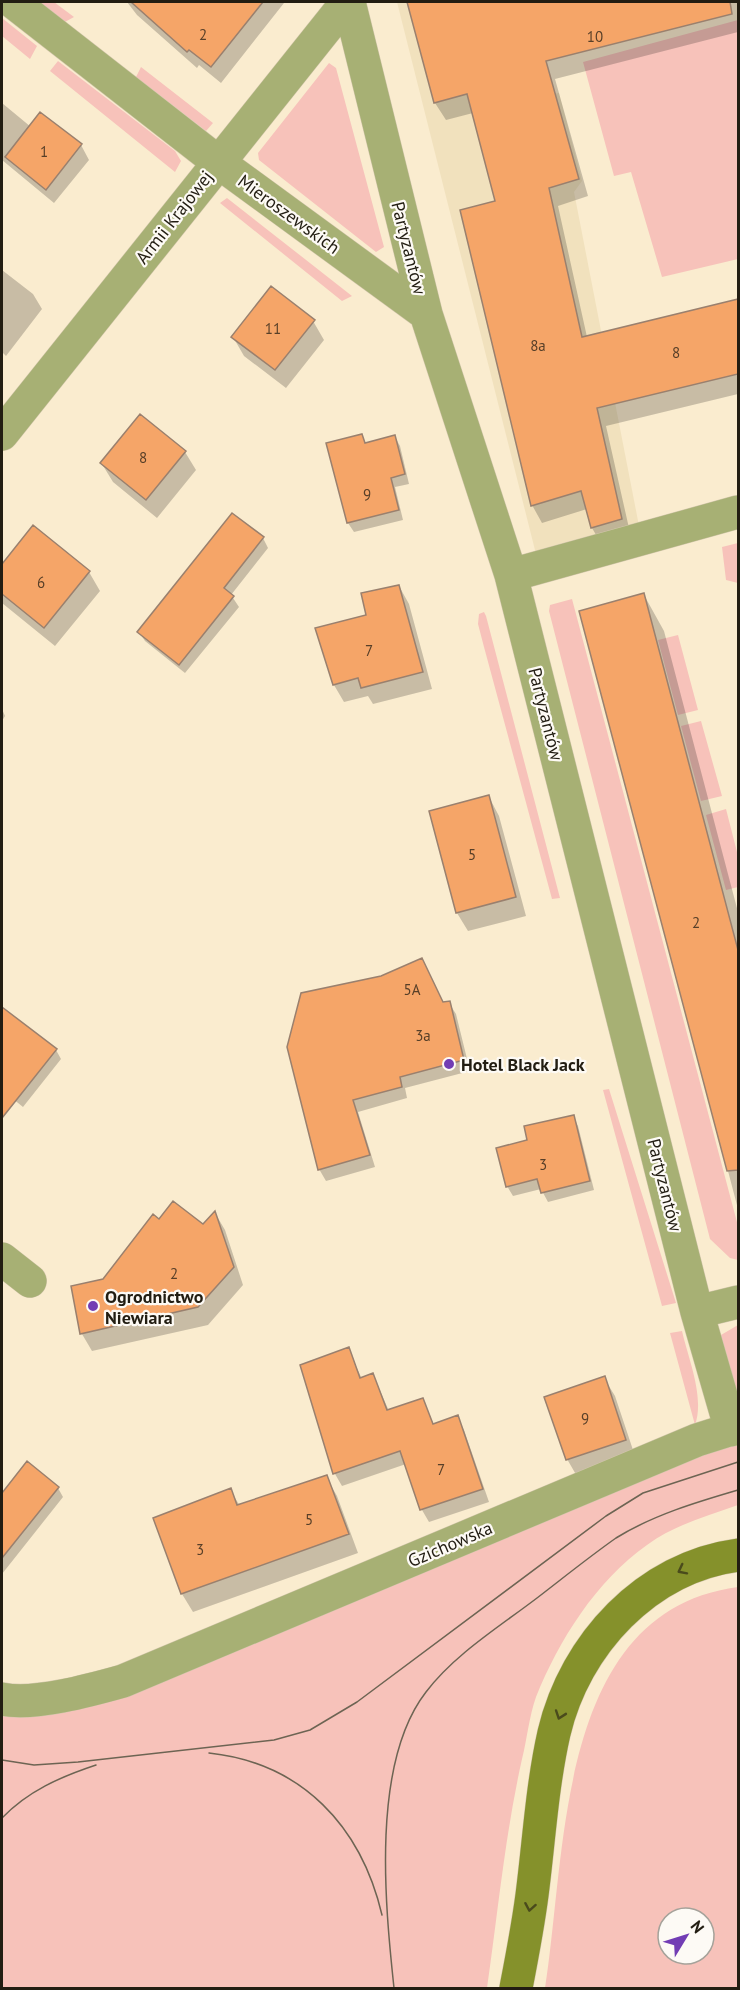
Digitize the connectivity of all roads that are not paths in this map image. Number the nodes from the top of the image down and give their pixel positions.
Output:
1 (13, 2) edge
2 (348, 2) edge
3 (218, 162) junction
4 (426, 314) junction
5 (2, 434) edge
6 (738, 512) edge
7 (511, 575) junction
8 (2, 1259) edge
9 (30, 1281) dead end
10 (738, 1302) edge
11 (697, 1312) junction
12 (734, 1428) edge
13 (738, 1555) edge
14 (2, 1699) edge
15 (516, 1989) edge

1 - 3 street, Mieroszewskich
2 - 3 street, Armii Krajowej
2 - 4 street, Partyzantów
3 - 4 street, Mieroszewskich
3 - 5 street, Armii Krajowej
4 - 7 street, Partyzantów
6 - 7 street
7 - 11 street, Partyzantów
8 - 9 street
10 - 11 street
11 - 12 street, Partyzantów
12 - 14 street, Gzichowska
13 -> 15 main road

